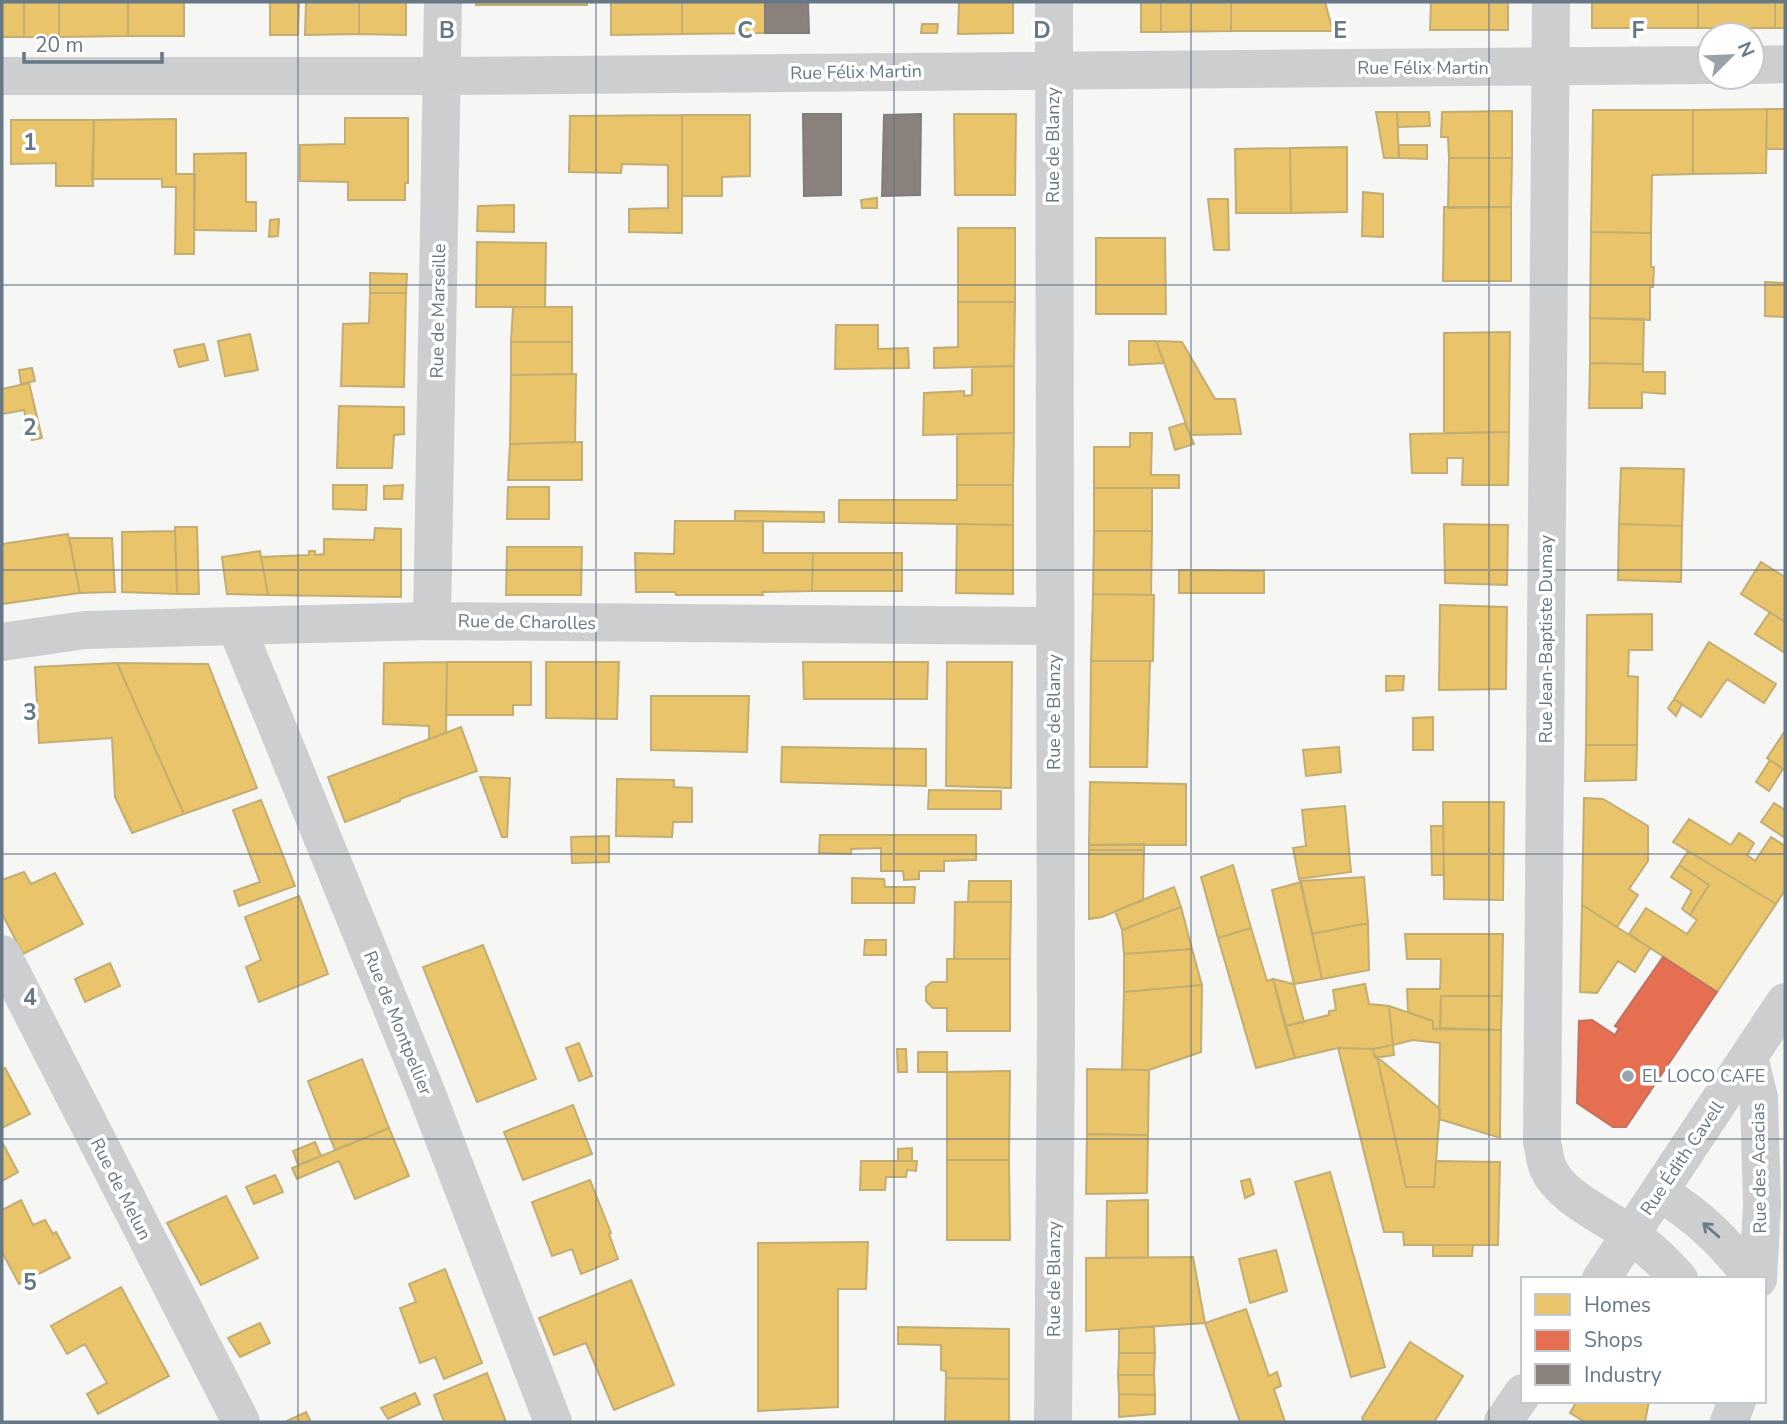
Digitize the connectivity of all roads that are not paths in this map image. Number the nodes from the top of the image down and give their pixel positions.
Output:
1 (443, 2) edge
2 (1054, 2) edge
3 (1551, 2) edge
4 (1785, 64) edge
5 (1696, 65) edge
6 (1766, 65) edge
7 (1550, 67) junction
8 (1053, 70) junction
9 (2, 76) edge
10 (442, 76) junction
11 (432, 621) junction
12 (236, 626) junction
13 (1054, 626) junction
14 (2, 642) edge
15 (2, 954) edge
16 (1785, 1002) edge
17 (1749, 1057) junction
18 (1659, 1192) junction
19 (1631, 1234) junction
20 (1602, 1277) edge
21 (1677, 1277) edge
22 (1754, 1277) edge
23 (1756, 1277) edge
24 (1521, 1396) edge
25 (1717, 1403) edge
26 (1736, 1403) edge
27 (241, 1422) edge
28 (553, 1422) edge
29 (1053, 1422) edge
30 (1503, 1422) edge
31 (1720, 1422) edge
32 (1729, 1422) edge

1 - 10 street, Rue de Marseille
2 - 8 street, Rue de Blanzy
3 - 7 street, Rue Jean-Baptiste Dumay
4 - 6 street
5 - 7 street, Rue Félix Martin
7 - 8 street, Rue Félix Martin
7 - 19 street, Rue Jean-Baptiste Dumay
8 - 10 street, Rue Félix Martin
8 - 13 street, Rue de Blanzy
9 - 10 street, Rue Félix Martin
10 - 11 street, Rue de Marseille
11 - 12 street, Rue de Charolles
11 - 13 street, Rue de Charolles
12 - 14 street, Rue de Charolles
12 - 28 street, Rue de Montpellier
13 - 29 street, Rue de Blanzy
15 - 27 street, Rue de Melun
16 - 17 street, Rue Édith Cavell
17 - 18 street, Rue Édith Cavell
17 - 23 street, Rue des Acacias
18 - 19 street, Rue Édith Cavell
22 -> 18 street, Rue des Acacias
19 - 20 street, Rue Édith Cavell
19 - 21 street
24 - 30 street
25 - 31 street
26 - 32 street

